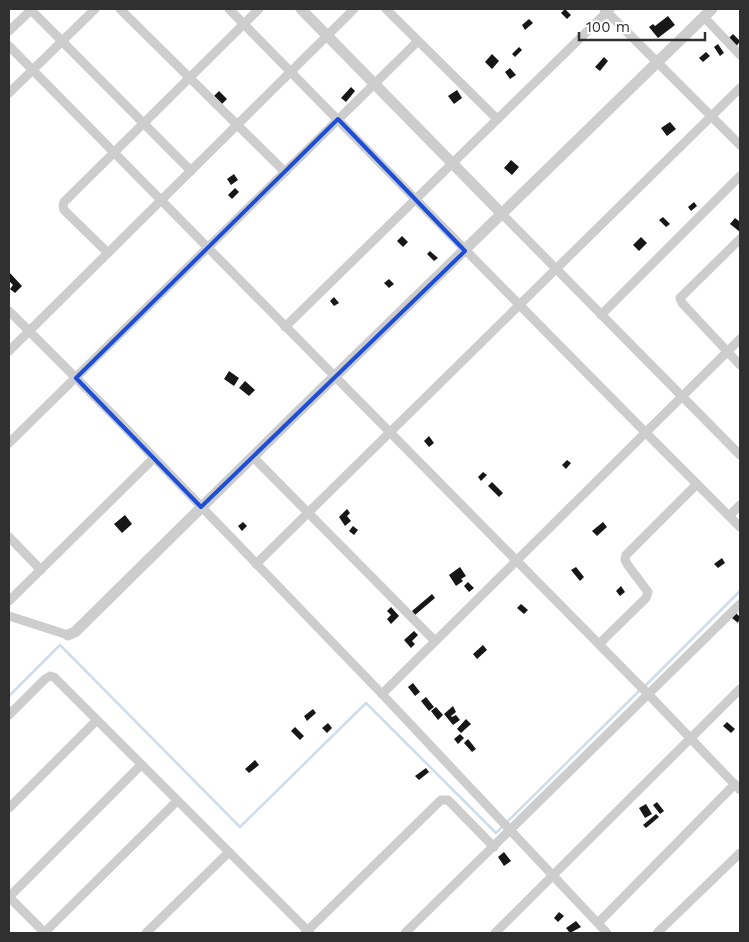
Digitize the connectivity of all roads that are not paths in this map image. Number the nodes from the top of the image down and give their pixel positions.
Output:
1 (30, 9) edge
2 (95, 9) edge
3 (120, 9) edge
4 (228, 9) edge
5 (259, 9) edge
6 (301, 9) edge
7 (354, 9) edge
8 (386, 9) edge
9 (712, 9) edge
10 (607, 10) edge
11 (704, 17) junction
12 (244, 24) junction
13 (9, 31) edge
14 (327, 35) junction
15 (62, 41) junction
16 (418, 41) junction
17 (9, 46) edge
18 (740, 55) edge
19 (658, 63) junction
20 (32, 70) junction
21 (290, 71) junction
22 (189, 78) junction
23 (375, 84) junction
24 (740, 88) edge
25 (9, 93) edge
26 (712, 117) junction
27 (338, 119) junction
28 (497, 119) junction
29 (143, 123) junction
30 (236, 125) junction
31 (740, 145) edge
32 (113, 152) junction
33 (452, 163) junction
34 (191, 171) junction
35 (284, 172) junction
36 (740, 176) edge
37 (415, 200) junction
38 (161, 201) junction
39 (502, 214) junction
40 (740, 239) edge
41 (207, 248) junction
42 (465, 251) junction
43 (108, 253) junction
44 (556, 269) junction
45 (519, 306) junction
46 (9, 311) edge
47 (601, 315) junction
48 (285, 327) junction
49 (29, 331) junction
50 (740, 339) edge
51 (9, 351) edge
52 (727, 352) junction
53 (740, 365) edge
54 (76, 378) junction
55 (335, 378) junction
56 (681, 396) junction
57 (646, 432) junction
58 (390, 433) junction
59 (9, 443) edge
60 (740, 455) edge
61 (253, 457) junction
62 (154, 458) junction
63 (697, 484) junction
64 (740, 505) edge
65 (201, 507) junction
66 (308, 513) junction
67 (729, 516) junction
68 (740, 527) edge
69 (9, 538) edge
70 (516, 561) junction
71 (256, 564) junction
72 (41, 570) junction
73 (9, 601) edge
74 (740, 604) edge
75 (9, 616) edge
76 (68, 635) joint
77 (435, 641) junction
78 (599, 644) junction
79 (740, 689) edge
80 (382, 694) junction
81 (648, 694) junction
82 (9, 715) edge
83 (96, 721) junction
84 (691, 738) junction
85 (141, 764) junction
86 (737, 787) edge
87 (177, 801) junction
88 (9, 808) edge
89 (511, 830) junction
90 (494, 847) junction
91 (229, 852) junction
92 (740, 853) edge
93 (553, 876) junction
94 (9, 897) edge
95 (598, 923) junction
96 (307, 932) edge
97 (44, 933) edge
98 (146, 933) edge
99 (406, 933) edge
100 (495, 933) edge
101 (608, 933) edge
102 (657, 933) edge

1 - 13 street
1 - 15 street
2 - 15 street
3 - 22 street
4 - 12 street
5 - 12 street
6 - 14 street
7 - 14 street
8 - 16 street
9 - 11 street
10 - 19 street
10 - 28 street
11 - 18 street
11 - 19 street
12 - 21 street
12 - 22 street
14 - 21 street
14 - 23 street
15 - 20 street
15 - 29 street
16 - 23 street
16 - 28 street
17 - 20 street
19 - 26 street
19 - 39 street
20 - 25 street
20 - 32 street
21 - 27 street
21 - 30 street
22 - 29 street
22 - 30 street
23 - 27 street
23 - 33 street
24 - 26 street
26 - 31 street
26 - 44 street
27 - 35 street
27 - 37 street
28 - 33 street
29 - 32 street
29 - 34 street
30 - 34 street
30 - 35 street
32 - 38 street
32 - 43 street
33 - 37 street
33 - 39 street
34 - 38 street
35 - 41 street
36 - 47 street
37 - 42 street
37 - 48 street
38 - 41 street
38 - 43 street
39 - 42 street
39 - 44 street
40 - 52 street
41 - 48 street
41 - 54 street
42 - 45 street
42 - 55 street
43 - 49 street
44 - 45 street
44 - 47 street
45 - 57 street
45 - 58 street
46 - 49 street
47 - 56 street
48 - 55 street
49 - 51 street
49 - 54 street
50 - 52 street
52 - 53 street
52 - 56 street
54 - 59 street
54 - 62 street
55 - 58 street
55 - 61 street
56 - 57 street
56 - 60 street
57 - 63 street
57 - 70 street
58 - 66 street
58 - 70 street
61 - 65 street
61 - 66 street
62 - 65 street
62 - 72 street
63 - 67 street
63 - 78 street
64 - 67 street
65 - 71 street
65 - 76 street
66 - 71 street
66 - 77 street
67 - 68 street
69 - 72 street
70 - 77 street
70 - 78 street
71 - 80 street
72 - 73 street
74 - 81 street
75 - 76 street
77 - 80 street
78 - 81 street
79 - 84 street
80 - 89 street
81 - 84 street
81 - 89 street
82 - 83 street
83 - 85 street
83 - 88 street
84 - 86 street
84 - 93 street
85 - 87 street
85 - 94 street
86 - 95 street
87 - 91 street
87 - 97 street
89 - 90 street
89 - 93 street
90 - 96 street
90 - 99 street
91 - 96 street
91 - 98 street
92 - 102 street
93 - 95 street
93 - 100 street
94 - 97 street
95 - 101 street

